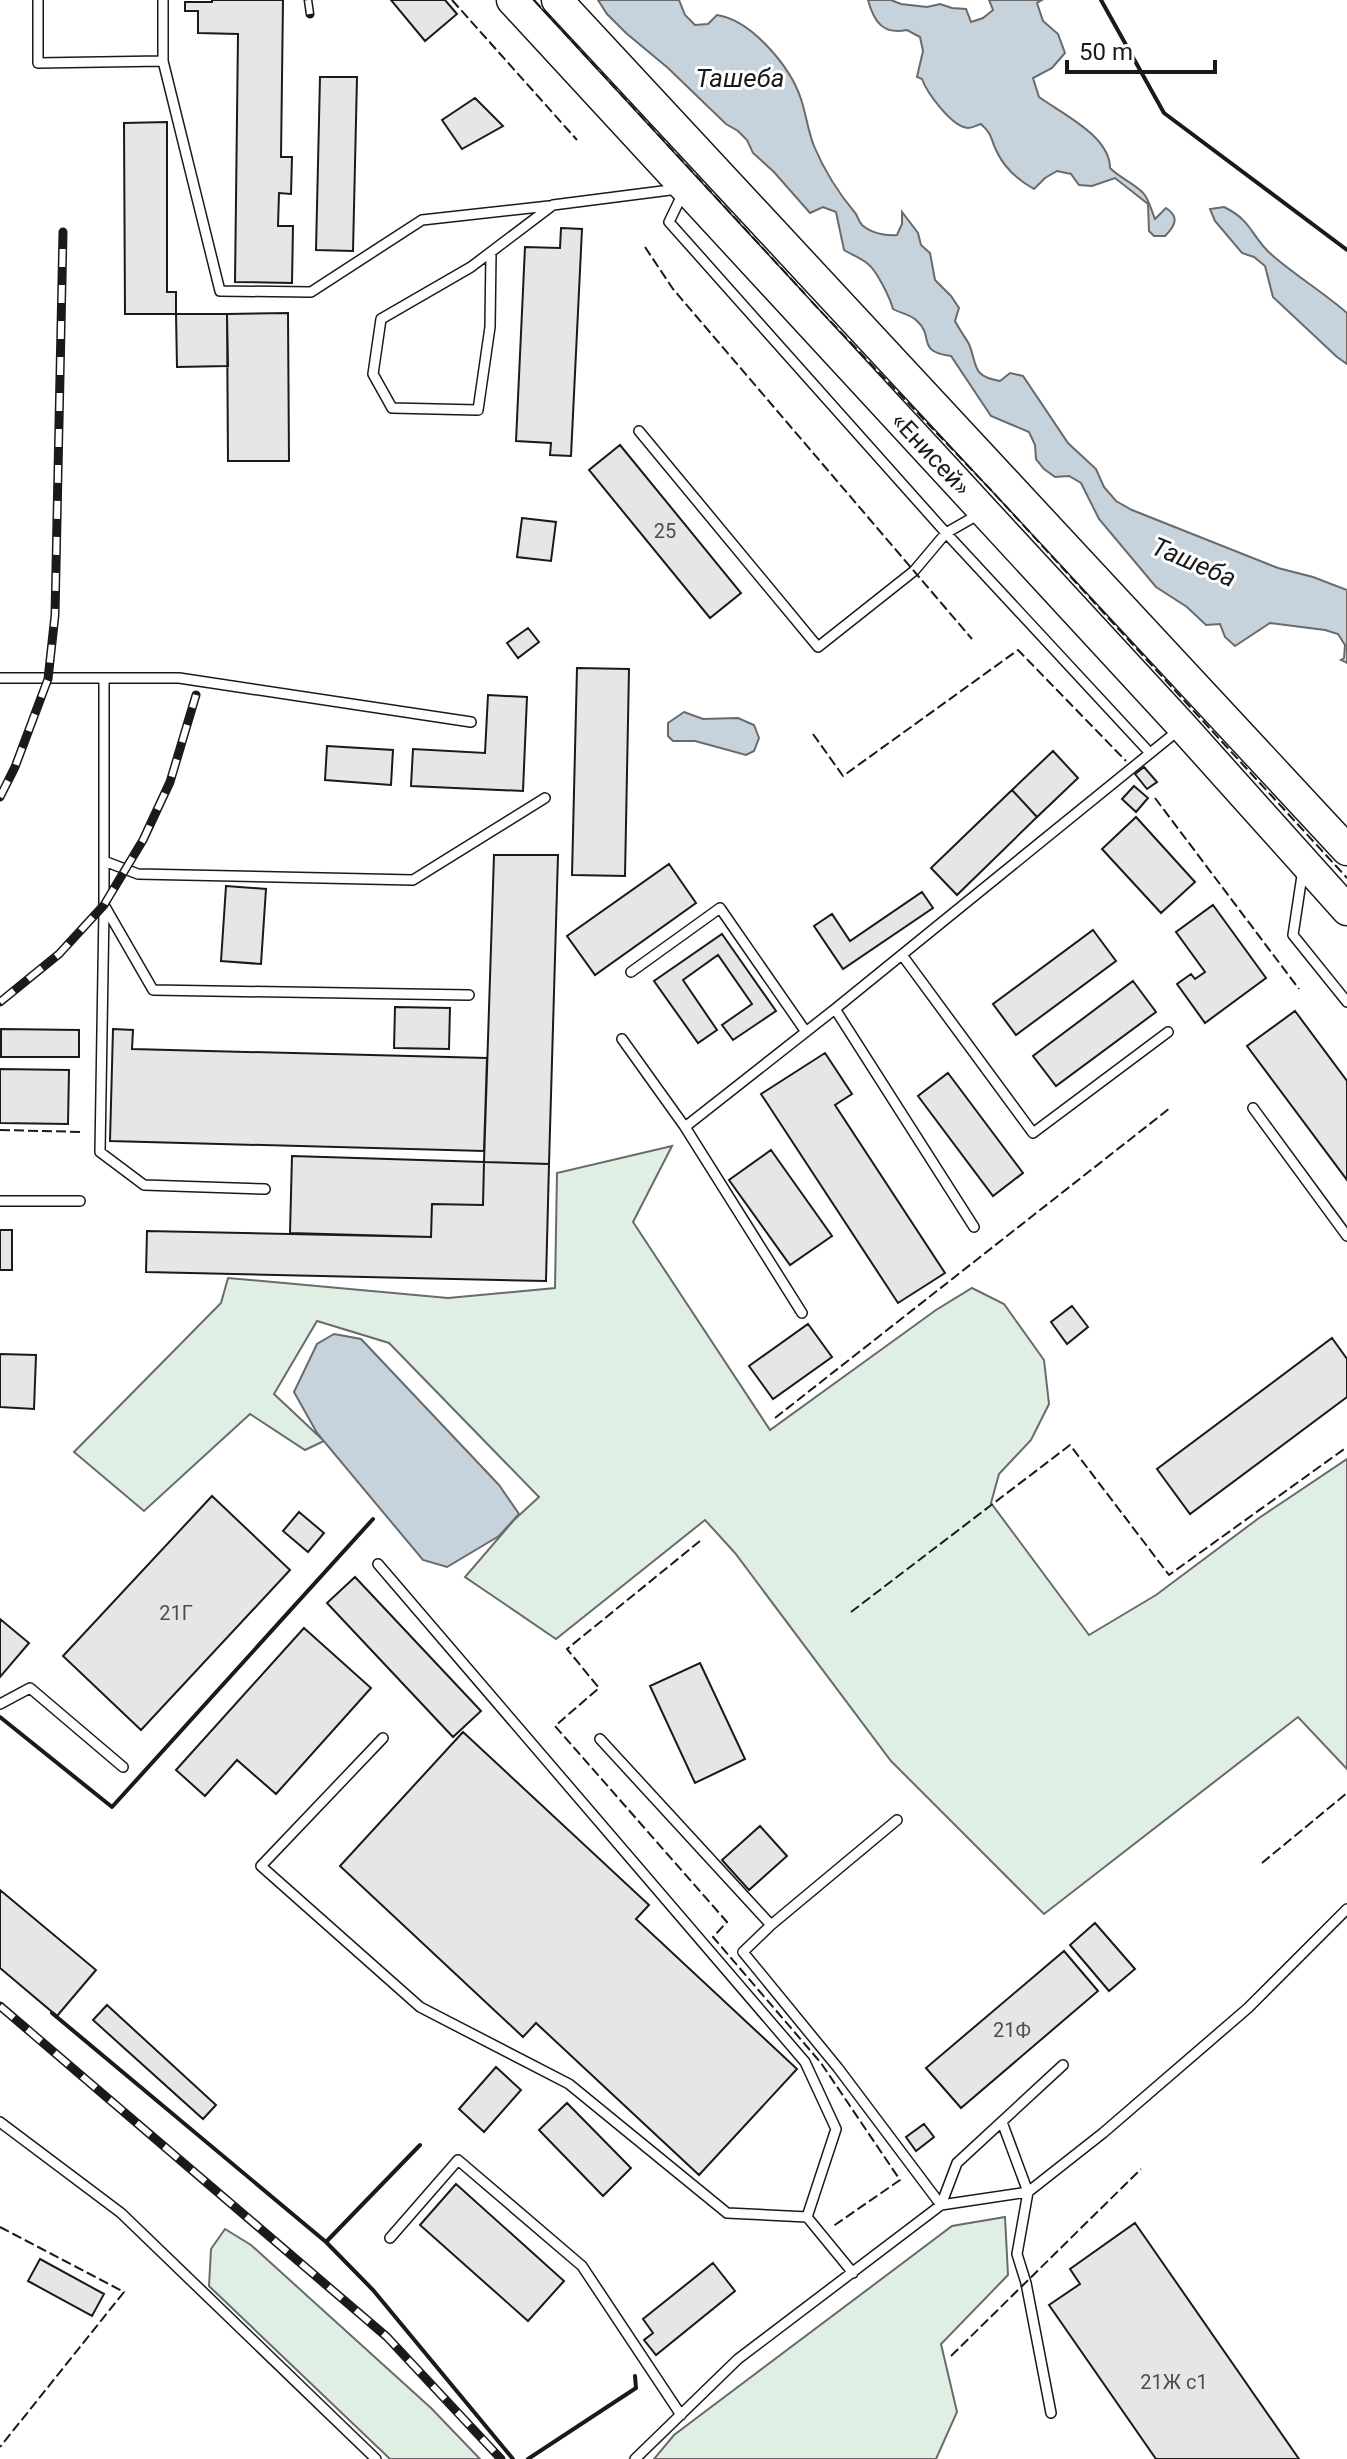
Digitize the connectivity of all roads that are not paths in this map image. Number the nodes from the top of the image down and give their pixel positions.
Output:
1 (38, 0) edge
2 (163, 0) edge
3 (512, 0) edge
4 (557, 0) edge
5 (163, 61) junction
6 (685, 188) junction
7 (553, 205) junction
8 (491, 252) junction
9 (639, 431) dead end
10 (984, 512) junction
11 (946, 533) junction
12 (0, 678) edge
13 (104, 679) junction
14 (471, 722) dead end
15 (1182, 726) junction
16 (1150, 753) junction
17 (545, 798) dead end
18 (1347, 850) edge
19 (104, 861) junction
20 (1304, 862) junction
21 (104, 905) junction
22 (1347, 910) edge
23 (902, 955) junction
24 (631, 972) dead end
25 (469, 995) dead end
26 (1347, 1002) edge
27 (835, 1009) junction
28 (806, 1032) junction
29 (1168, 1032) dead end
30 (622, 1039) dead end
31 (1253, 1108) dead end
32 (685, 1127) junction
33 (265, 1189) dead end
34 (0, 1201) edge
35 (80, 1201) dead end
36 (974, 1227) dead end
37 (1347, 1236) edge
38 (802, 1313) dead end
39 (378, 1564) dead end
40 (0, 1704) edge
41 (383, 1738) dead end
42 (600, 1739) dead end
43 (123, 1767) dead end
44 (897, 1820) dead end
45 (1347, 1909) edge
46 (771, 1925) junction
47 (1063, 2065) dead end
48 (0, 2122) edge
49 (1002, 2122) junction
50 (1028, 2192) junction
51 (941, 2205) junction
52 (807, 2217) junction
53 (390, 2238) dead end
54 (853, 2273) junction
55 (1051, 2413) dead end
56 (681, 2415) junction
57 (376, 2459) edge
58 (635, 2459) edge

1 - 5 lane
2 - 5 lane
3 - 6 highway, «Енисей»
4 - 18 highway, «Енисей»
5 - 7 lane
6 - 7 lane
6 - 10 highway, «Енисей»
6 - 11 lane
7 - 8 lane
8 - 8 lane
9 - 11 lane
10 - 11 lane
10 - 15 highway, «Енисей»
11 - 16 lane
12 - 13 lane
13 - 14 lane
13 - 19 lane
15 - 16 lane
15 - 20 highway, «Енисей»
16 - 23 lane
17 - 19 lane
19 - 21 lane
20 - 22 highway, «Енисей»
20 - 26 lane
21 - 25 lane
21 - 33 lane
23 - 27 lane
23 - 29 lane
24 - 28 lane
27 - 28 lane
27 - 36 lane
28 - 32 lane
30 - 32 lane
31 - 37 lane
32 - 38 lane
34 - 35 lane
39 - 52 lane
40 - 43 lane
41 - 52 lane
42 - 46 lane
44 - 46 lane
45 - 50 lane
46 - 51 lane
47 - 49 lane
48 - 57 lane
49 - 50 lane
49 - 51 lane
50 - 51 lane
50 - 55 lane
51 - 54 lane
52 - 54 lane
53 - 56 lane
54 - 56 lane
56 - 58 lane

